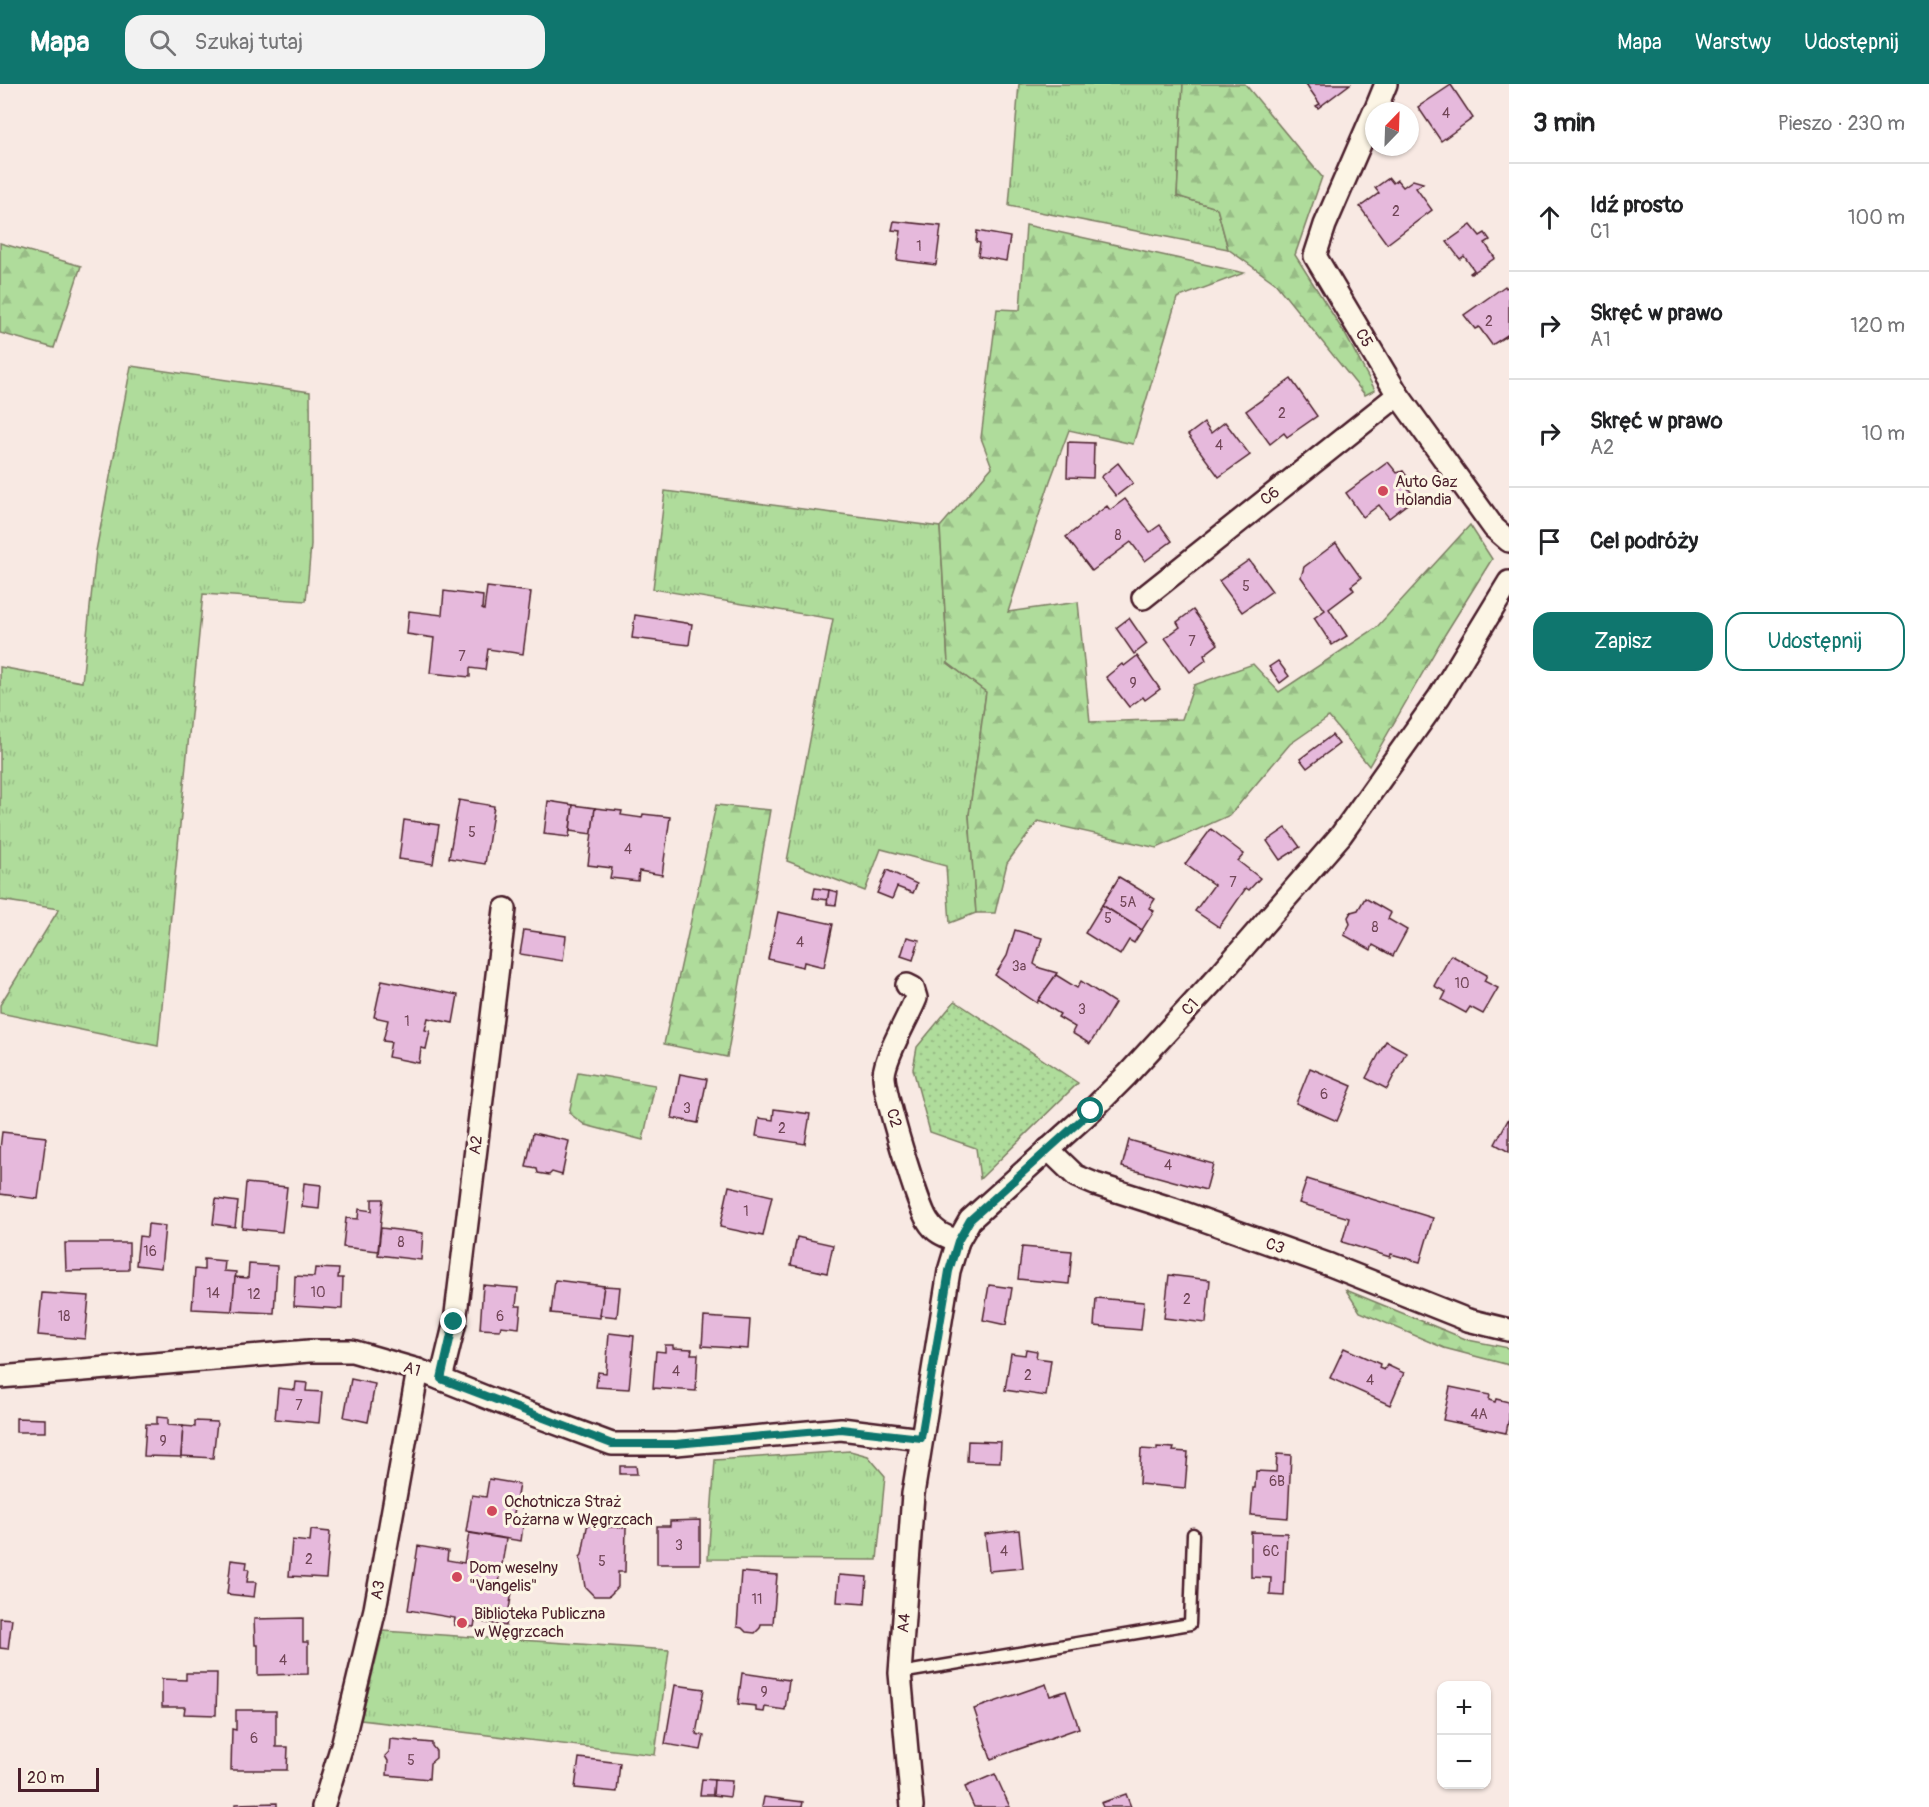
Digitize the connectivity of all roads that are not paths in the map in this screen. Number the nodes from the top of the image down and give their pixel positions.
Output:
1 (1386, 84) edge
2 (1378, 102) edge
3 (1365, 133) edge
4 (1398, 395) junction
5 (1509, 541) edge
6 (1509, 582) edge
7 (1143, 598) dead end
8 (1503, 606) edge
9 (505, 909) dead end
10 (907, 985) dead end
11 (1048, 1149) junction
12 (958, 1241) junction
13 (1509, 1330) edge
14 (418, 1370) junction
15 (0, 1377) edge
16 (441, 1379) junction
17 (921, 1438) junction
18 (1193, 1534) dead end
19 (900, 1673) junction
20 (322, 1807) edge
21 (912, 1807) edge

1 - 2 street, C5
3 - 4 street, C5
4 - 5 street, C5
4 - 7 street, C6
6 - 8 street, C1
8 - 11 street, C1
9 - 16 street, A2
10 - 12 street, C2
11 - 12 street, C1
11 - 13 street, C3
12 - 17 street, C1
14 - 15 street, A1
14 - 16 street, A1
14 - 20 street, A3
16 - 17 street, A1
17 - 19 street, A4
18 - 19 lane
19 - 21 street, A4

